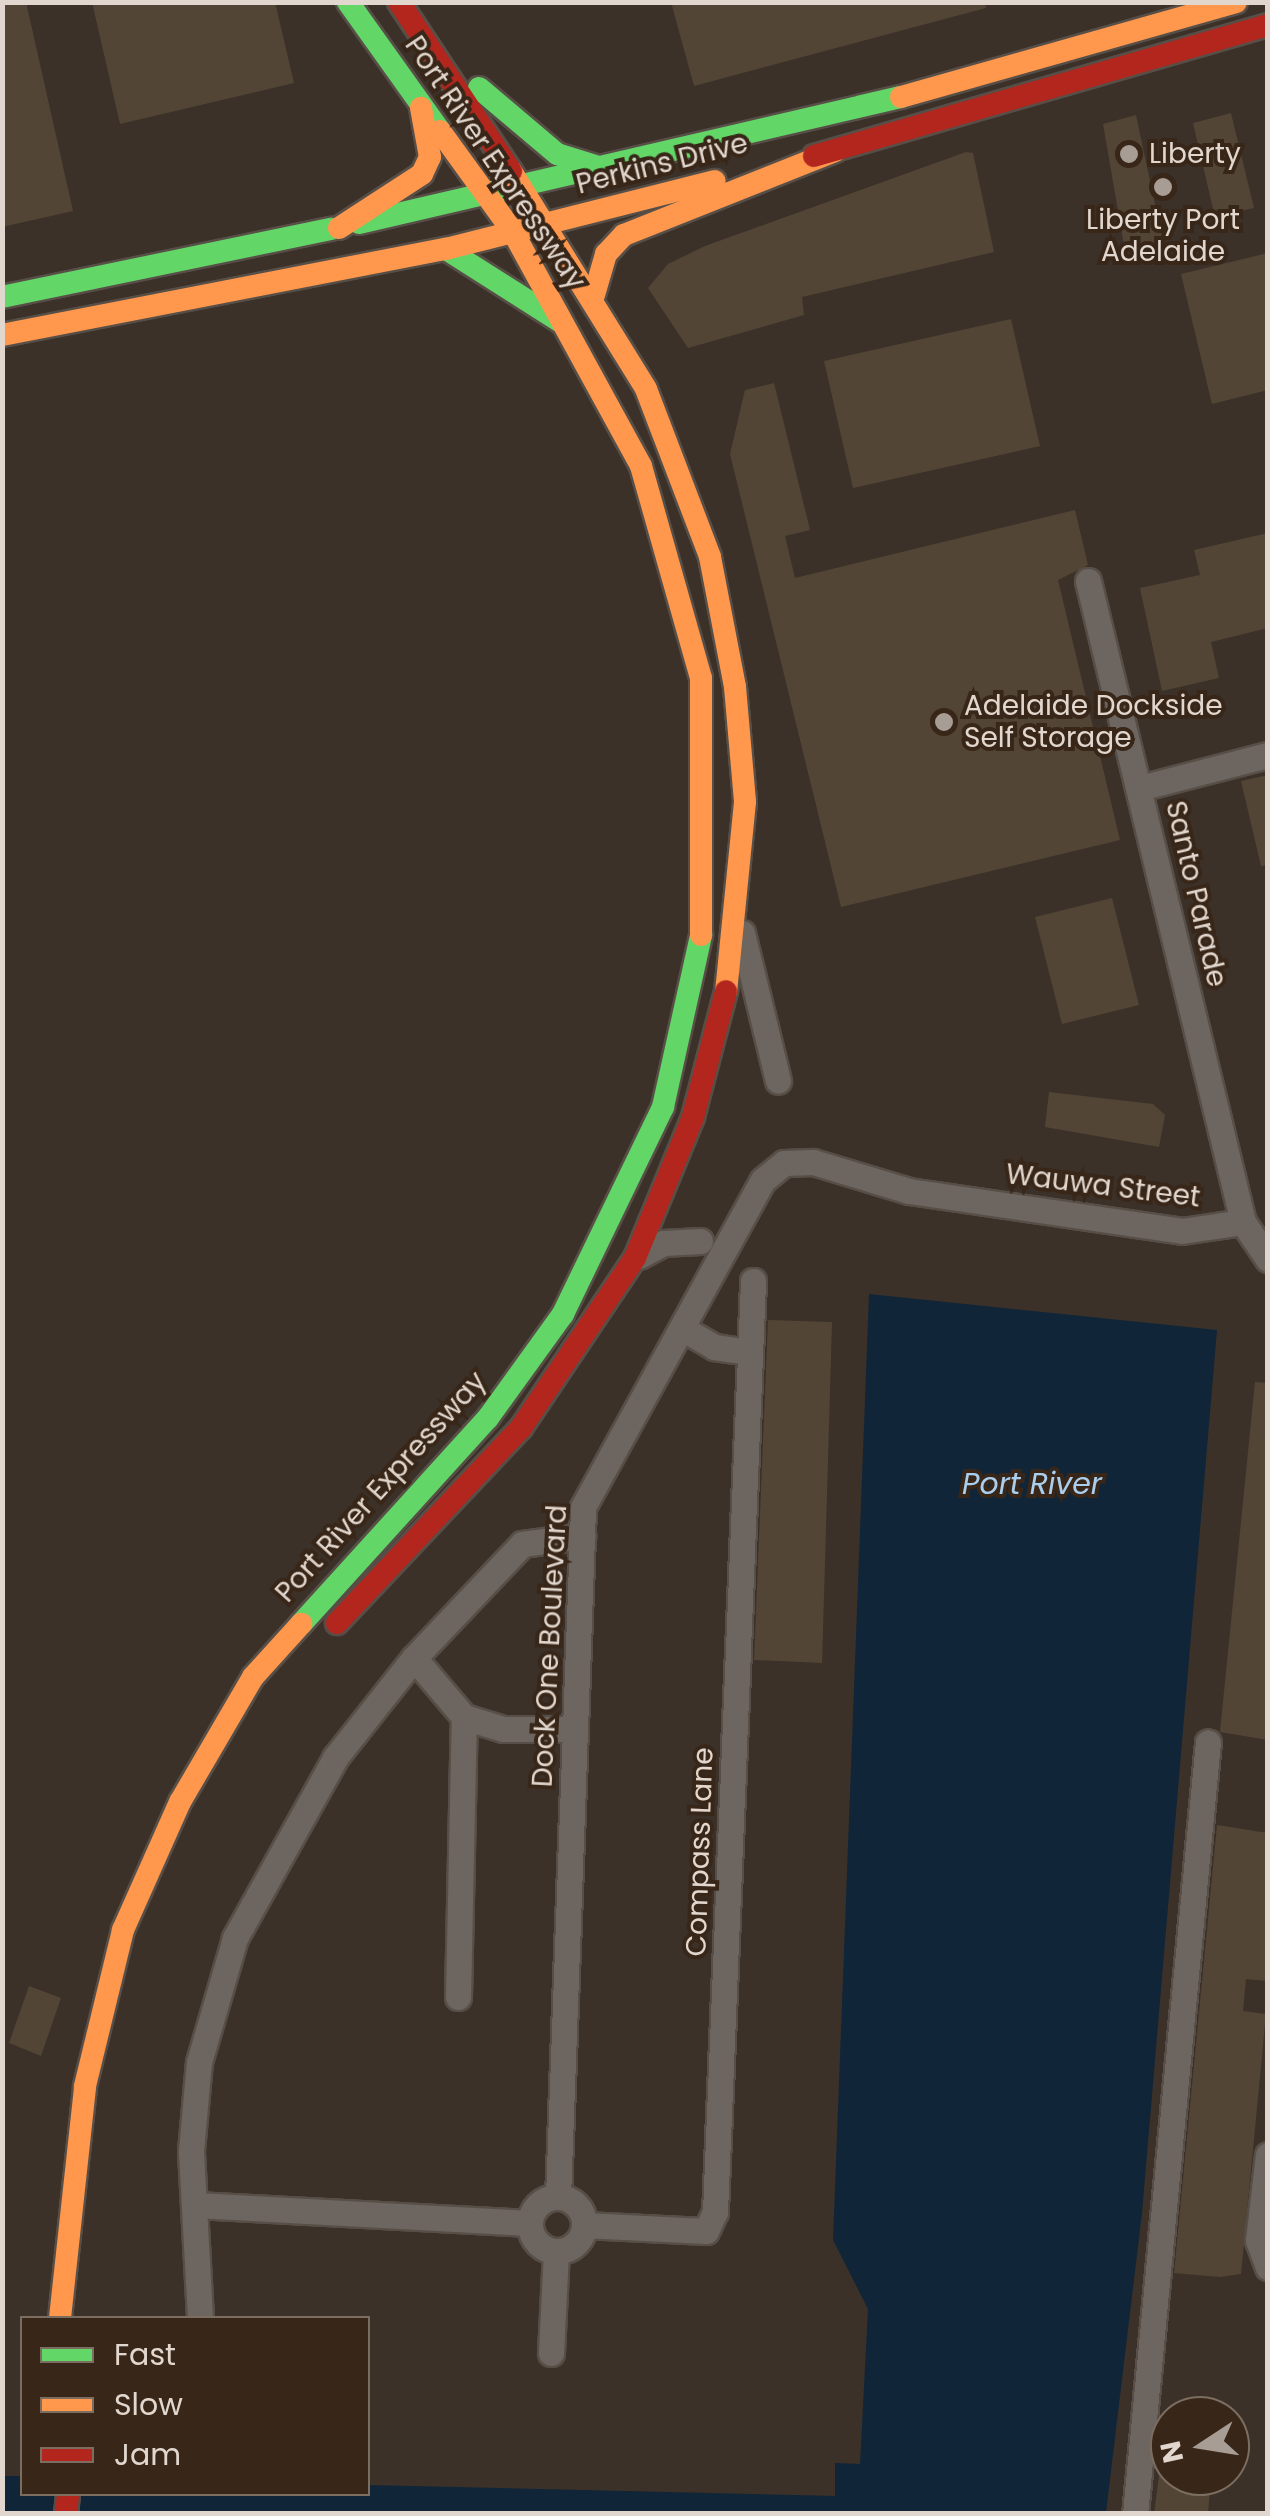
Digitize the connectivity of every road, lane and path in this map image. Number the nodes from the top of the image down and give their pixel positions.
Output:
1 (348, 2) edge
2 (399, 2) edge
3 (416, 2) edge
4 (1236, 2) edge
5 (1262, 30) edge
6 (419, 101) junction
7 (835, 151) junction
8 (602, 168) junction
9 (522, 186) junction
10 (486, 194) junction
11 (546, 224) junction
12 (335, 228) junction
13 (512, 232) junction
14 (446, 249) junction
15 (594, 295) junction
16 (2, 297) edge
17 (567, 324) junction
18 (2, 334) edge
19 (1088, 581) dead end
20 (1268, 755) edge
21 (1140, 788) junction
22 (738, 918) junction
23 (778, 1081) dead end
24 (909, 1191) joint
25 (1243, 1222) junction
26 (700, 1242) dead end
27 (635, 1258) junction
28 (1268, 1259) edge
29 (753, 1281) dead end
30 (686, 1330) junction
31 (750, 1352) junction
32 (582, 1536) junction
33 (315, 1648) dead end
34 (414, 1658) junction
35 (464, 1717) junction
36 (575, 1729) junction
37 (1208, 1742) dead end
38 (142, 1968) dead end
39 (458, 1997) dead end
40 (1268, 2156) edge
41 (558, 2196) junction
42 (196, 2205) junction
43 (530, 2222) junction
44 (584, 2225) junction
45 (556, 2251) junction
46 (1268, 2267) edge
47 (60, 2316) edge
48 (86, 2316) edge
49 (200, 2316) edge
50 (552, 2353) dead end
51 (1135, 2514) edge

1 - 6 main road, Port River Expressway
2 - 9 main road, Port River Expressway
3 - 8 main road
4 - 8 main road, Perkins Drive
5 - 7 main road, Perkins Drive
6 - 10 main road, Port River Expressway
6 - 12 main road
7 - 11 main road, Perkins Drive
7 - 15 main road
8 - 9 main road, Perkins Drive
9 - 10 main road, Perkins Drive
9 - 11 main road, Port River Expressway
10 - 12 main road, Perkins Drive
10 - 13 main road, Port River Expressway
11 - 13 main road, Perkins Drive
11 - 15 main road, Port River Expressway
12 - 16 main road, Perkins Drive
13 - 14 main road, Perkins Drive
13 - 17 main road, Port River Expressway
14 - 17 main road
14 - 18 main road, Perkins Drive
15 - 22 main road, Port River Expressway
17 - 47 main road, Port River Expressway
19 - 21 street, Santo Parade
20 - 21 street
21 - 25 street, Santo Parade
22 - 23 street
22 - 27 main road, Port River Expressway
24 - 25 street, Wauwa Street
24 - 30 street, Dock One Boulevard
25 - 28 street
26 - 27 street
27 - 33 main road, Port River Expressway
29 - 31 street, Compass Lane
30 - 31 street
30 - 32 street, Dock One Boulevard
31 - 44 street, Compass Lane
32 - 34 street
32 - 36 street, Dock One Boulevard
34 - 35 street
34 - 42 street
35 - 36 street
35 - 39 street
36 - 41 street, Dock One Boulevard
37 - 51 street
38 - 48 main road
40 - 46 street
41 - 43 street
41 - 44 street
42 - 43 street
42 - 49 street
43 - 45 street
44 - 45 street
45 - 50 street

